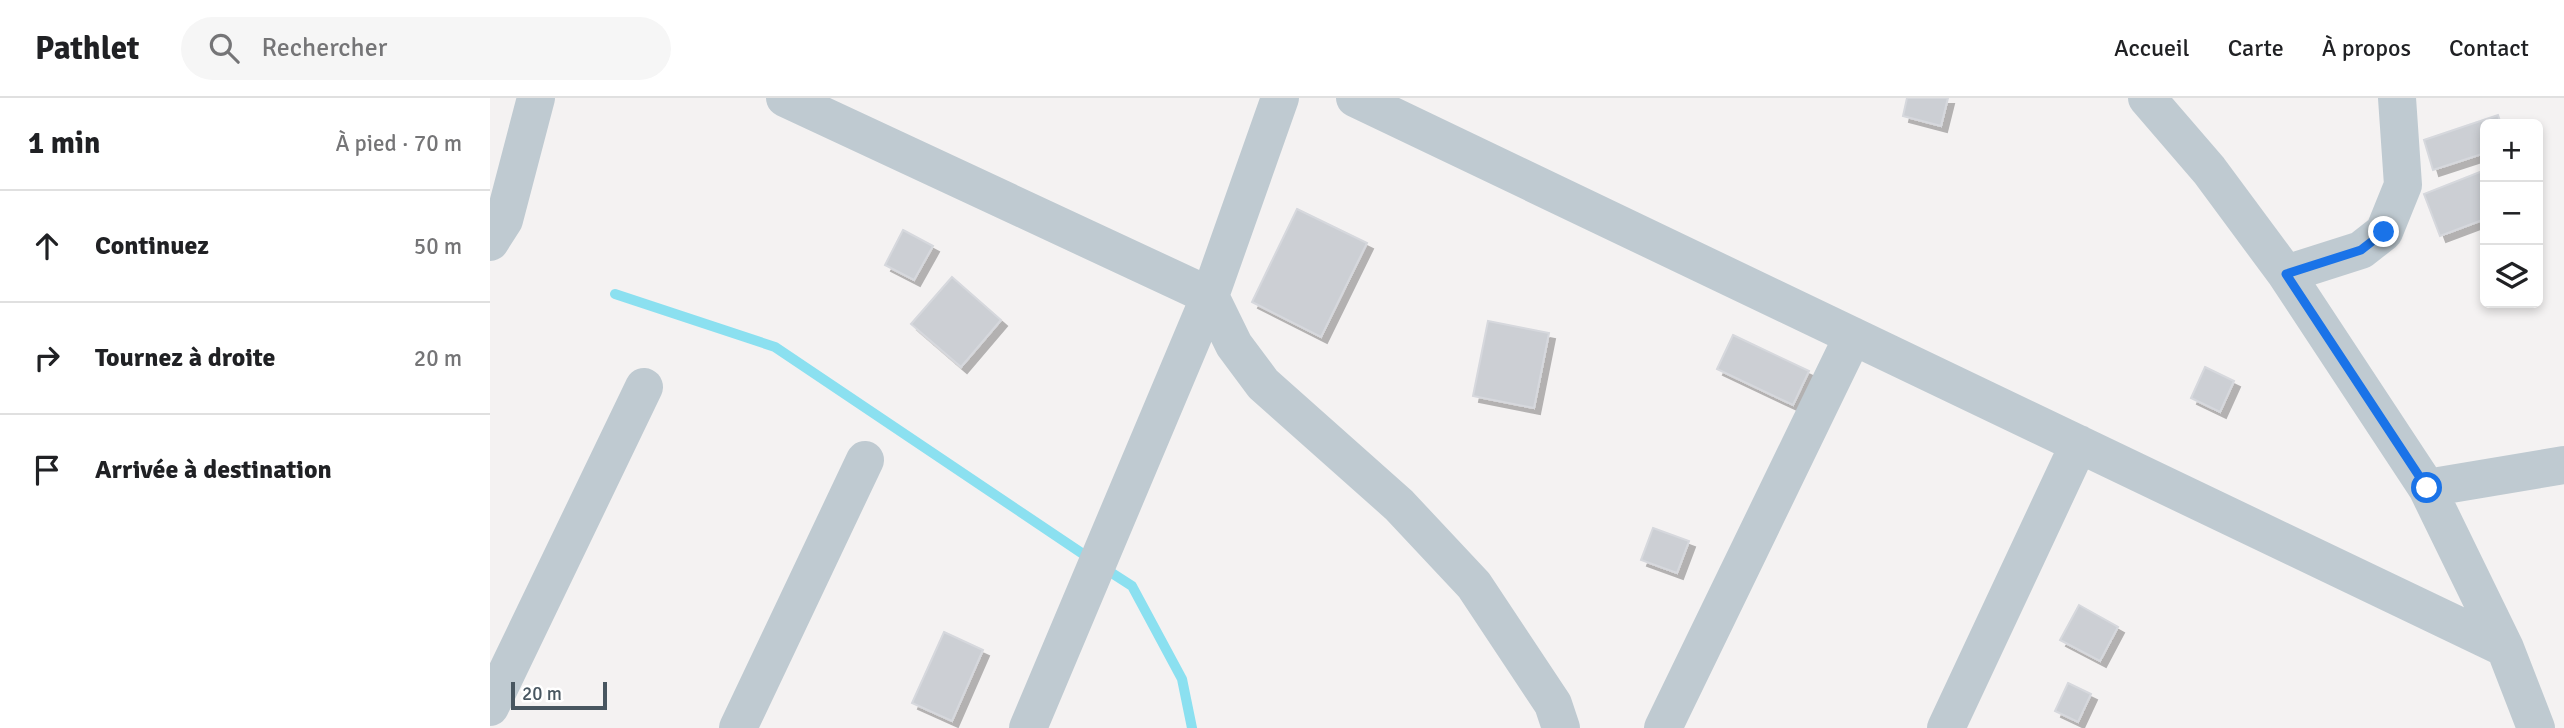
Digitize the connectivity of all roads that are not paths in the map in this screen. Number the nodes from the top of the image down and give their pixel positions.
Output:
1 (536, 98) edge
2 (785, 98) edge
3 (1280, 98) edge
4 (1355, 98) edge
5 (2147, 98) edge
6 (2397, 98) edge
7 (490, 242) edge
8 (2286, 274) junction
9 (1210, 296) junction
10 (1853, 336) junction
11 (644, 387) dead end
12 (2079, 444) junction
13 (866, 460) dead end
14 (2564, 465) edge
15 (2427, 488) junction
16 (2505, 648) junction
17 (490, 707) edge
18 (1040, 725) edge
19 (738, 728) edge
20 (1561, 728) edge
21 (1663, 728) edge
22 (1947, 728) edge
23 (2536, 728) edge

1 - 7 street
2 - 9 street
3 - 9 street
4 - 10 street
5 - 8 street
6 - 8 street
8 - 15 street
9 - 18 street
9 - 20 street
10 - 12 street
10 - 21 street
11 - 17 street
12 - 16 street
12 - 22 street
13 - 19 street
14 - 15 street
15 - 16 street
16 - 23 street

